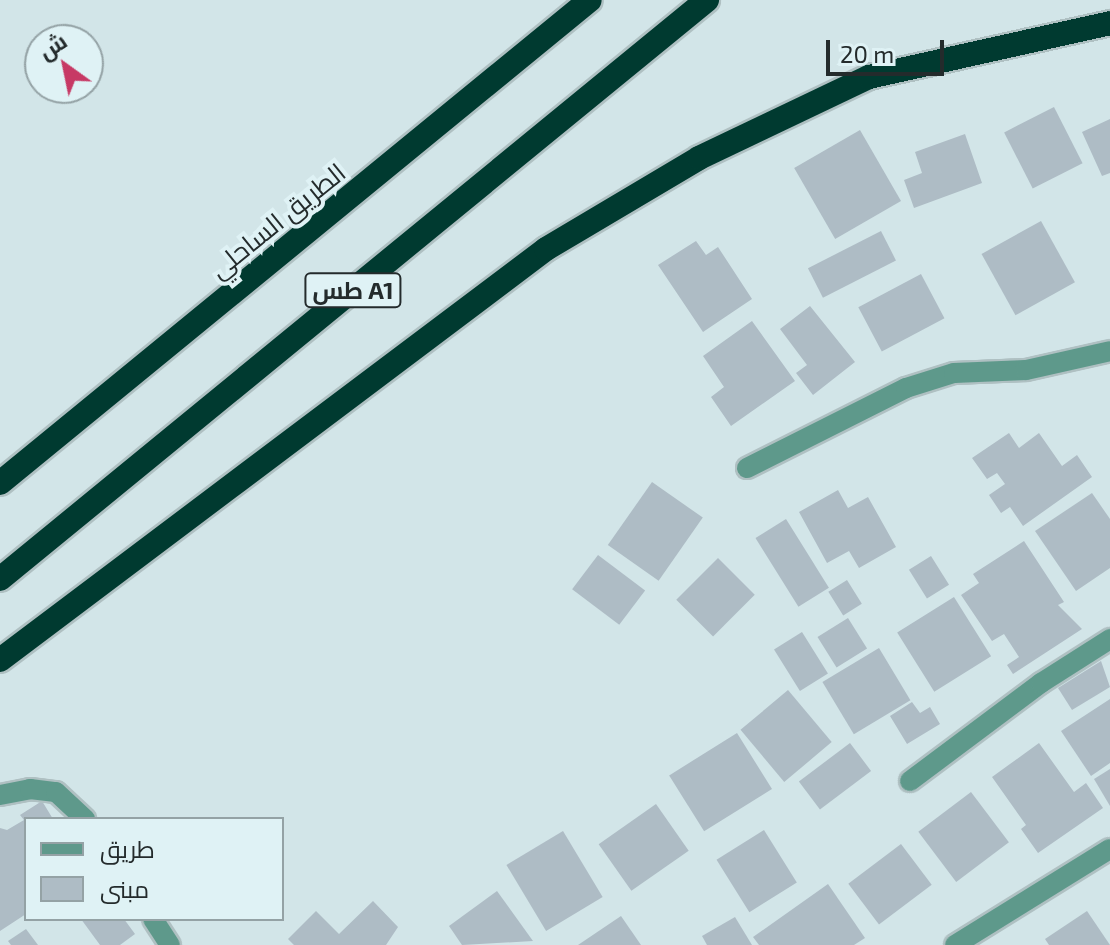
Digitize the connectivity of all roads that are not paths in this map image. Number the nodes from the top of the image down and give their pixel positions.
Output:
1 (590, 0) edge
2 (706, 0) edge
3 (1110, 23) edge
4 (1110, 351) edge
5 (747, 468) dead end
6 (0, 483) edge
7 (0, 579) edge
8 (1110, 639) edge
9 (0, 660) edge
10 (910, 781) dead end
11 (0, 795) edge
12 (83, 817) edge
13 (1110, 849) edge
14 (154, 921) edge
15 (170, 945) edge
16 (955, 945) edge

1 - 6 highway, الطريق الساحلي / طس A1
2 - 7 highway, طس A1
3 - 9 highway
4 - 5 street
8 - 10 street
11 - 12 street
13 - 16 street
14 - 15 street

